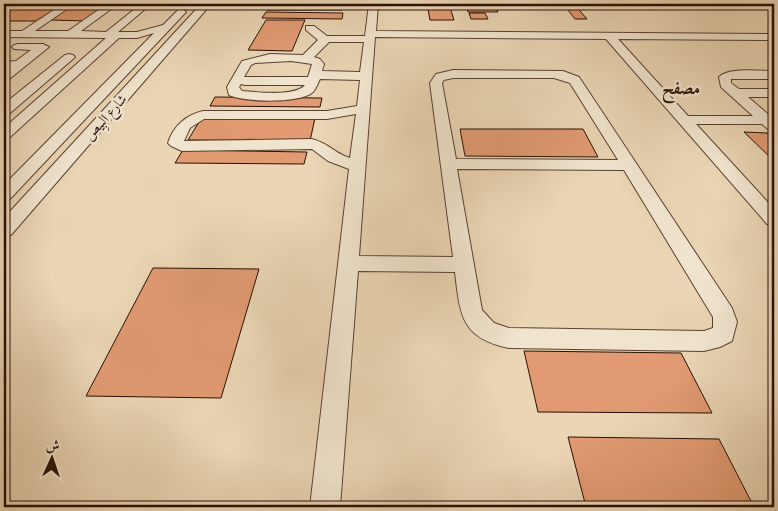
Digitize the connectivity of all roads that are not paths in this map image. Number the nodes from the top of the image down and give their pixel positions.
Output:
1 (8, 4) edge
2 (69, 4) edge
3 (113, 4) edge
4 (146, 4) edge
5 (189, 4) edge
6 (206, 4) edge
7 (373, 4) edge
8 (4, 6) edge
9 (166, 27) junction
10 (310, 28) dead end
11 (4, 34) edge
12 (24, 34) junction
13 (66, 34) junction
14 (112, 34) junction
15 (137, 35) junction
16 (369, 36) junction
17 (609, 36) junction
18 (774, 37) edge
19 (324, 39) junction
20 (151, 43) junction
21 (4, 47) edge
22 (44, 48) junction
23 (69, 57) dead end
24 (308, 59) junction
25 (4, 65) edge
26 (19, 65) junction
27 (242, 70) junction
28 (774, 75) edge
29 (315, 76) junction
30 (365, 76) junction
31 (4, 77) edge
32 (736, 93) junction
33 (774, 94) edge
34 (362, 108) junction
35 (4, 111) edge
36 (327, 115) junction
37 (685, 120) junction
38 (772, 123) edge
39 (4, 135) edge
40 (320, 146) junction
41 (448, 164) junction
42 (629, 165) junction
43 (356, 166) junction
44 (4, 195) edge
45 (767, 203) edge
46 (774, 220) edge
47 (4, 230) edge
48 (348, 263) junction
49 (463, 265) junction
50 (325, 507) edge

1 - 8 street
2 - 12 street
3 - 13 street
4 - 14 street
5 - 9 street, شارع البِيص
6 - 47 street, شارع البِيص
7 - 16 street
9 - 15 street
9 - 20 street, شارع البِيص
10 - 19 street
11 - 12 street
12 - 13 street
13 - 14 street
13 - 22 street
14 - 15 street
14 - 39 street
15 - 20 street
16 - 17 street
16 - 19 street
16 - 30 street
17 - 18 street
17 - 37 street
19 - 24 street
20 - 44 street, شارع البِيص
21 - 22 street
22 - 26 street
23 - 35 street
24 - 27 street
24 - 29 street
25 - 26 street
26 - 31 street
27 - 29 street
27 - 29 street
28 - 32 street
29 - 30 street
30 - 34 street
32 - 33 street
32 - 38 street
34 - 36 street
34 - 43 street
36 - 40 street
36 - 40 street
37 - 38 street
37 - 45 street
40 - 43 street
41 - 42 street
41 - 42 street
41 - 49 street
42 - 49 street
43 - 48 street
45 - 46 street
48 - 49 street
48 - 50 street

